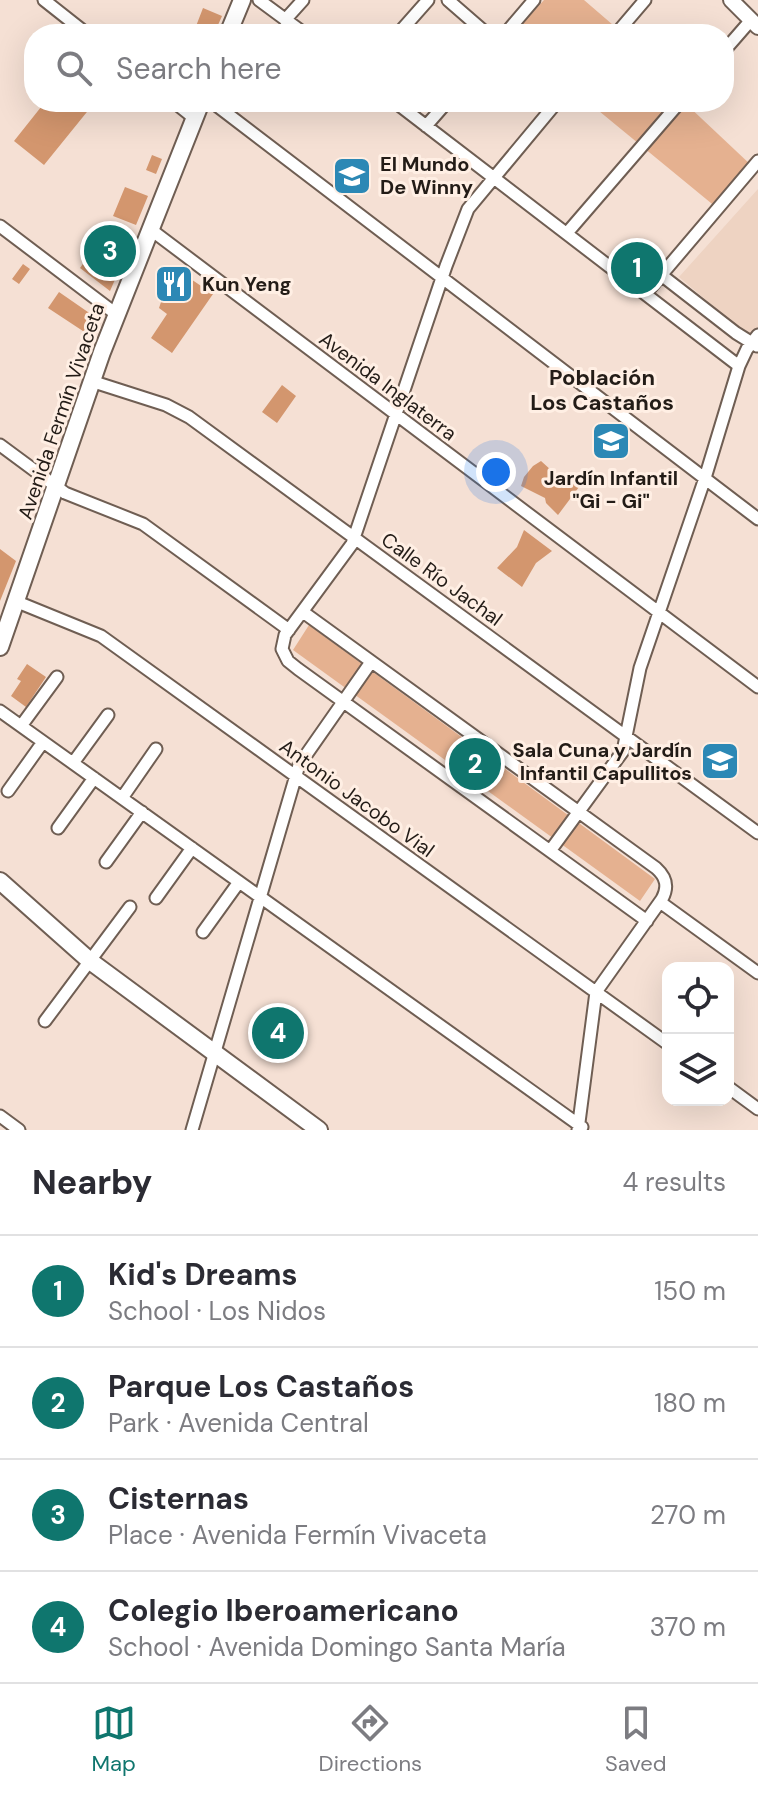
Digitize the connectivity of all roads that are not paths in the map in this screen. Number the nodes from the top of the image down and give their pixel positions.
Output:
1 (44, 0) edge
2 (242, 0) edge
3 (259, 0) edge
4 (303, 0) edge
5 (428, 0) edge
6 (448, 0) edge
7 (534, 0) edge
8 (645, 0) edge
9 (731, 0) edge
10 (285, 20) junction
11 (754, 23) edge
12 (74, 24) edge
13 (232, 24) edge
14 (291, 24) edge
15 (407, 24) edge
16 (476, 24) edge
17 (514, 24) edge
18 (625, 24) edge
19 (734, 42) edge
20 (197, 112) edge
21 (225, 112) edge
22 (408, 112) edge
23 (438, 112) edge
24 (548, 112) edge
25 (671, 112) edge
26 (426, 126) junction
27 (758, 161) edge
28 (493, 176) junction
29 (0, 226) edge
30 (150, 229) junction
31 (567, 233) junction
32 (660, 274) junction
33 (443, 279) junction
34 (646, 293) junction
35 (116, 314) junction
36 (756, 341) edge
37 (739, 366) junction
38 (91, 381) junction
39 (397, 416) junction
40 (0, 445) edge
41 (705, 478) junction
42 (55, 487) junction
43 (758, 519) edge
44 (355, 537) junction
45 (15, 601) junction
46 (658, 611) junction
47 (303, 612) junction
48 (289, 630) junction
49 (0, 647) edge
50 (371, 662) junction
51 (57, 677) dead end
52 (758, 687) edge
53 (343, 702) junction
54 (0, 711) edge
55 (108, 715) dead end
56 (21, 726) junction
57 (626, 737) junction
58 (43, 742) junction
59 (156, 749) dead end
60 (73, 763) junction
61 (296, 776) junction
62 (94, 778) junction
63 (8, 791) dead end
64 (122, 798) junction
65 (142, 812) junction
66 (578, 812) junction
67 (58, 828) dead end
68 (758, 833) edge
69 (192, 848) junction
70 (550, 851) junction
71 (106, 862) dead end
72 (0, 881) edge
73 (239, 882) junction
74 (156, 898) dead end
75 (262, 898) junction
76 (660, 902) junction
77 (130, 907) dead end
78 (647, 921) junction
79 (203, 932) dead end
80 (90, 961) junction
81 (758, 973) edge
82 (596, 992) junction
83 (45, 1021) dead end
84 (662, 1040) edge
85 (215, 1053) junction
86 (734, 1091) edge
87 (758, 1109) edge
88 (0, 1116) edge
89 (581, 1128) edge
90 (19, 1130) edge
91 (192, 1130) edge
92 (319, 1130) edge

1 - 12 street
2 - 13 main road
3 - 10 street
4 - 10 street
5 - 15 street
6 - 16 street
7 - 17 street
8 - 18 street
9 - 11 street
10 - 14 street
11 - 19 street
20 - 30 main road, Avenida Fermín Vivaceta
21 - 33 street
22 - 26 street
23 - 26 street
24 - 28 street
25 - 31 street
26 - 28 street
27 - 32 street
28 - 31 street
28 - 33 street
29 - 35 street
30 - 35 main road, Avenida Fermín Vivaceta
30 - 39 street, Avenida Inglaterra
31 - 34 street
32 - 34 street
32 - 36 street
33 - 39 street
33 - 41 street
34 - 37 street
35 - 38 main road, Avenida Fermín Vivaceta
36 - 37 street
37 - 41 street
38 - 42 main road, Avenida Fermín Vivaceta
38 - 44 street, Calle Río Jachal
39 - 44 street
39 - 46 street, Avenida Inglaterra
40 - 42 street
41 - 43 street
41 - 46 street
42 - 45 main road, Avenida Fermín Vivaceta
42 - 48 street
44 - 47 street
44 - 57 street, Calle Río Jachal
45 - 49 main road, Avenida Fermín Vivaceta
45 - 61 street, Antonio Jacobo Vial
46 - 52 street, Avenida Inglaterra
46 - 57 street
47 - 48 street
47 - 50 street
48 - 53 street
50 - 53 street
50 - 66 street
51 - 56 street
53 - 61 street
53 - 70 street
54 - 56 street
55 - 60 street
56 - 58 street
57 - 66 street
57 - 68 street, Calle Río Jachal
58 - 60 street
58 - 63 street
59 - 64 street
60 - 62 street
61 - 75 street
61 - 82 street, Antonio Jacobo Vial
62 - 64 street
62 - 67 street
64 - 65 street
65 - 69 street
65 - 71 street
66 - 70 street
66 - 76 street
69 - 73 street
69 - 74 street
70 - 78 street
72 - 80 main road
73 - 75 street
73 - 79 street
75 - 85 street
75 - 89 street
76 - 78 street
76 - 81 street
77 - 80 street
78 - 82 street
80 - 83 street
80 - 85 main road
82 - 84 street, Antonio Jacobo Vial
82 - 89 street
85 - 91 street
85 - 92 main road
86 - 87 street
88 - 90 street

